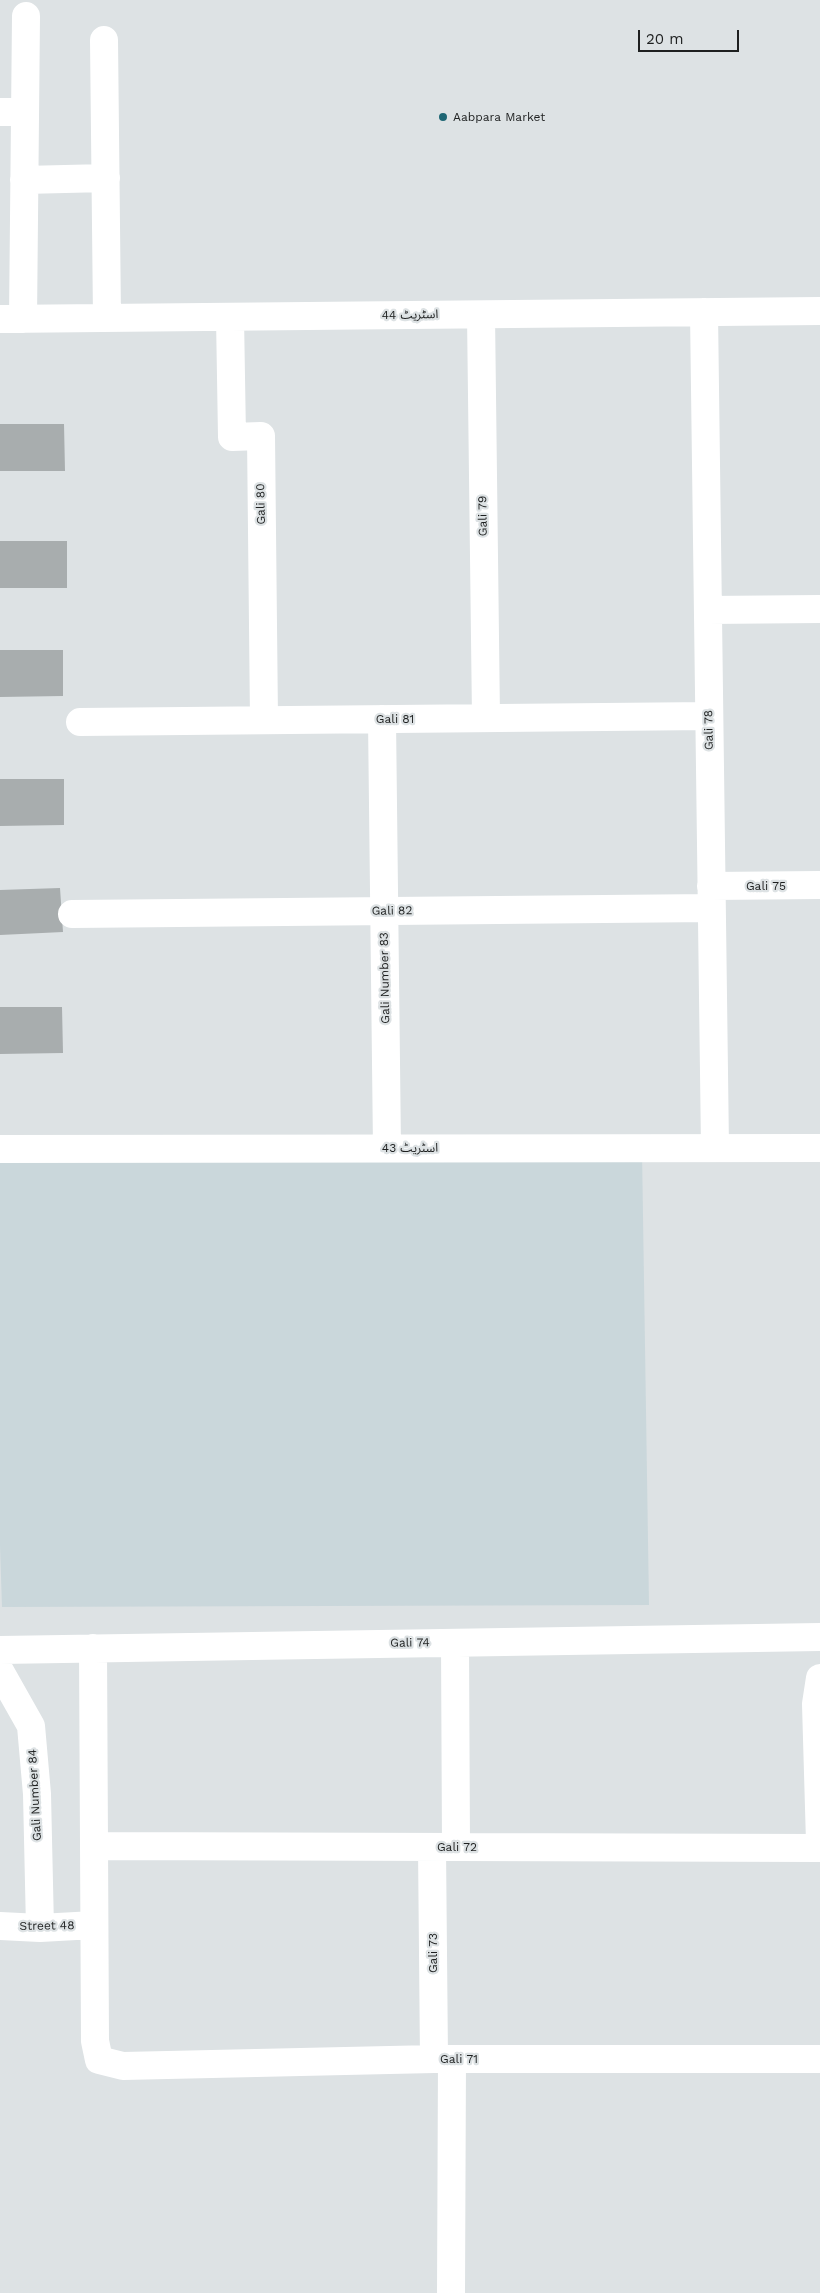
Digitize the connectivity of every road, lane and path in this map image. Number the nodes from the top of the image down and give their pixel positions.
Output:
1 (26, 16) dead end
2 (104, 40) dead end
3 (12, 112) edge
4 (106, 178) junction
5 (24, 180) junction
6 (820, 311) edge
7 (704, 312) junction
8 (481, 314) junction
9 (230, 317) junction
10 (107, 318) junction
11 (12, 319) edge
12 (820, 609) edge
13 (708, 610) junction
14 (709, 716) junction
15 (486, 718) junction
16 (382, 719) junction
17 (264, 720) junction
18 (80, 722) dead end
19 (820, 885) edge
20 (711, 897) junction
21 (384, 911) junction
22 (72, 914) dead end
23 (387, 1148) junction
24 (715, 1148) junction
25 (820, 1148) edge
26 (0, 1149) edge
27 (820, 1637) edge
28 (455, 1643) junction
29 (93, 1648) junction
30 (0, 1650) edge
31 (0, 1671) edge
32 (820, 1678) edge
33 (818, 1704) edge
34 (820, 1842) edge
35 (94, 1846) junction
36 (444, 1847) junction
37 (820, 1848) edge
38 (94, 1925) junction
39 (0, 1926) edge
40 (40, 1928) junction
41 (443, 2059) junction
42 (820, 2059) edge
43 (451, 2293) edge

1 - 3 street
2 - 4 street
3 - 5 street
4 - 5 street
4 - 10 street
5 - 11 street
6 - 7 street, اسٹریٹ 44
7 - 8 street, اسٹریٹ 44
7 - 13 street, Gali 78
8 - 9 street, اسٹریٹ 44
8 - 15 street, Gali 79
9 - 10 street, اسٹریٹ 44
9 - 17 street, Gali 80
10 - 11 street, اسٹریٹ 44
12 - 13 street
13 - 14 street, Gali 78
14 - 15 street, Gali 81
14 - 20 street, Gali 78
15 - 16 street, Gali 81
16 - 17 street, Gali 81
16 - 21 street, Gali Number 83
17 - 18 street, Gali 81
19 - 20 street, Gali 75
20 - 21 street, Gali 82
20 - 24 street, Gali 78
21 - 22 street, Gali 82
21 - 23 street, Gali Number 83
23 - 24 street, اسٹریٹ 43
23 - 26 street, اسٹریٹ 43
24 - 25 street, اسٹریٹ 43
27 - 28 street, Gali 74
28 - 29 street, Gali 74
28 - 36 street, Gali 73
29 - 30 street, Gali 74
29 - 35 street
31 - 40 street, Gali Number 84
32 - 33 street
33 - 34 street
35 - 36 street, Gali 72
35 - 38 street
36 - 37 street, Gali 72
36 - 41 street, Gali 73
38 - 40 street, Street 48
38 - 41 street, Gali 71
39 - 40 street, Street 48
41 - 42 street, Gali 71
41 - 43 street, Gali 73

